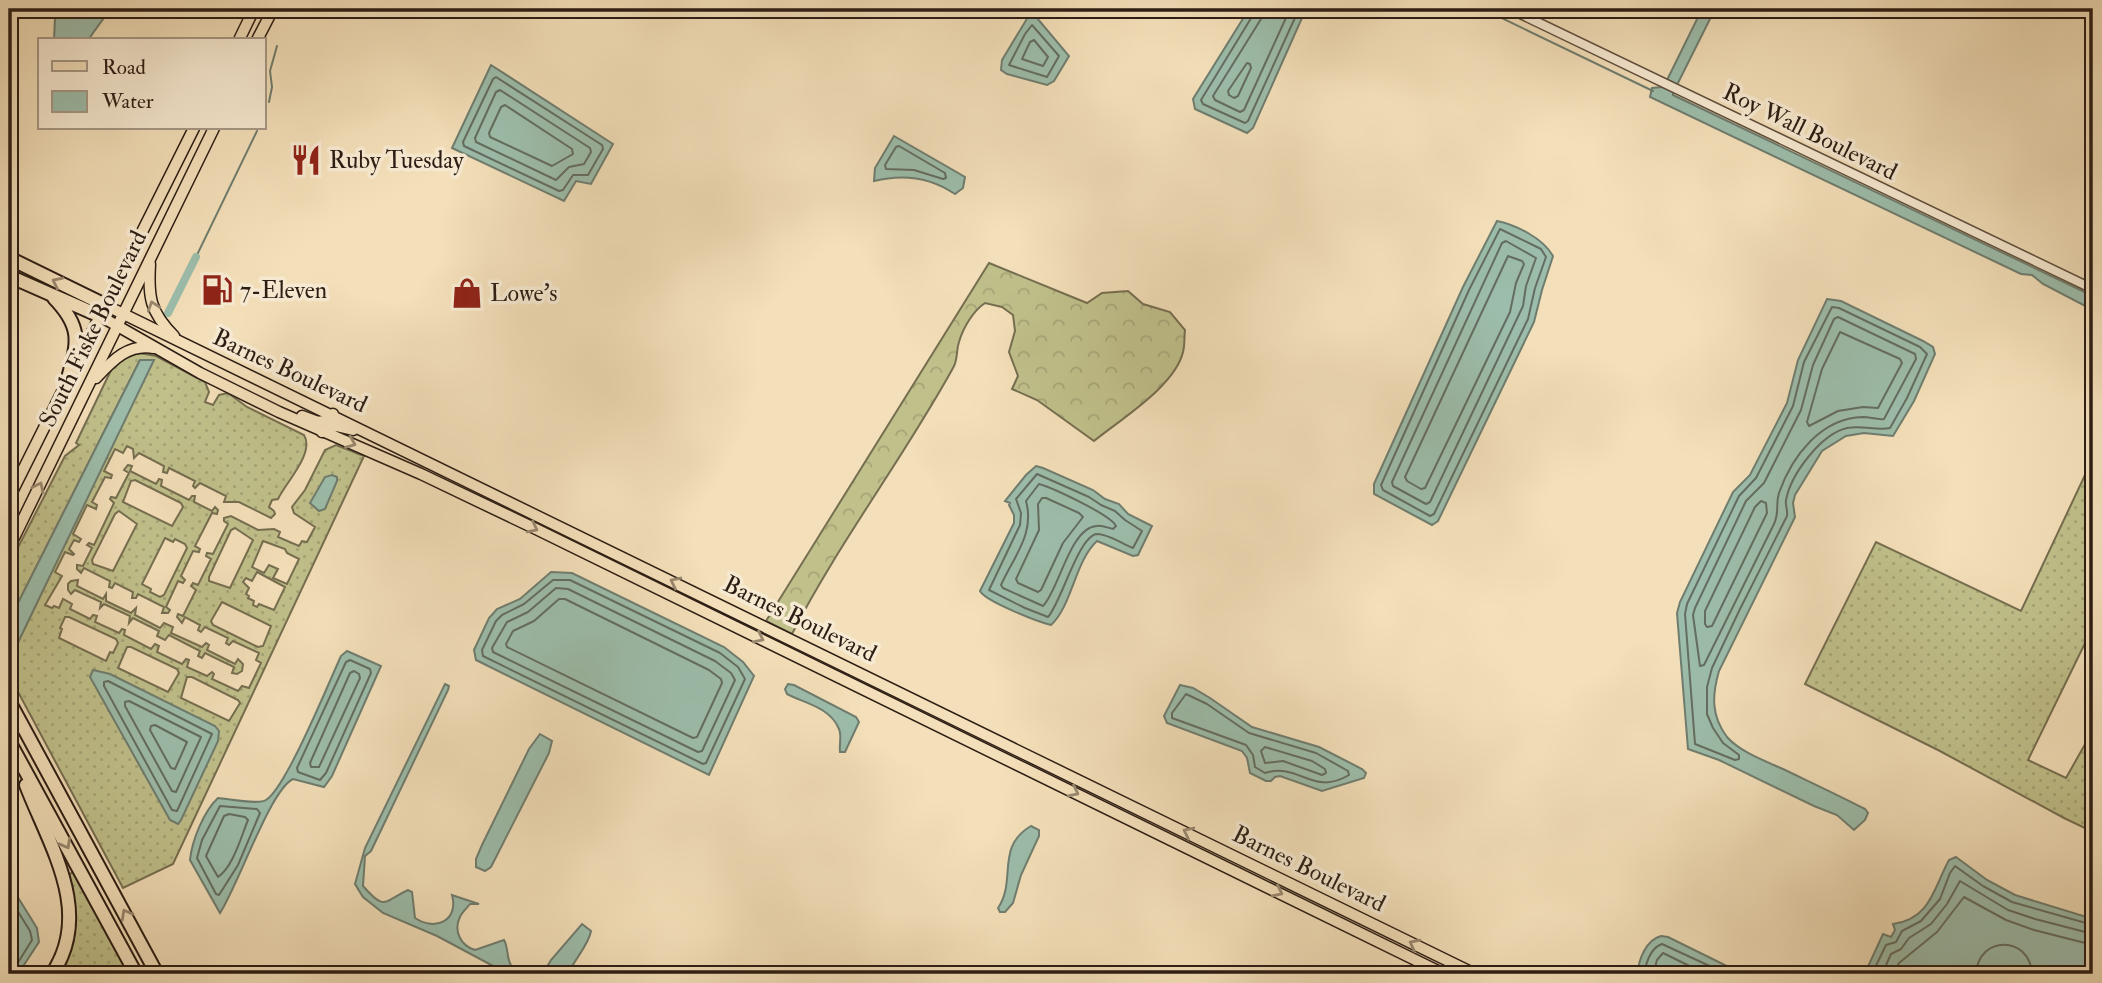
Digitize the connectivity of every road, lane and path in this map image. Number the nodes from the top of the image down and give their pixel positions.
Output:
1 (254, 9) edge
2 (273, 9) edge
3 (1510, 9) edge
4 (240, 38) edge
5 (258, 38) edge
6 (193, 130) edge
7 (213, 130) edge
8 (9, 258) edge
9 (151, 258) junction
10 (9, 276) edge
11 (2093, 289) edge
12 (51, 296) junction
13 (102, 311) junction
14 (124, 315) junction
15 (118, 326) junction
16 (182, 343) junction
17 (158, 349) junction
18 (211, 378) junction
19 (67, 382) junction
20 (88, 388) junction
21 (333, 414) junction
22 (323, 432) junction
23 (453, 473) junction
24 (9, 498) edge
25 (9, 548) edge
26 (872, 693) junction
27 (9, 701) edge
28 (938, 710) junction
29 (941, 727) junction
30 (9, 742) edge
31 (1074, 776) junction
32 (52, 974) edge
33 (136, 974) edge
34 (157, 974) edge
35 (1444, 974) edge
36 (1475, 974) edge

1 - 4 main road
2 - 5 main road
3 - 11 street, Roy Wall Boulevard
6 - 13 main road, South Fiske Boulevard
7 - 9 main road, South Fiske Boulevard
13 -> 8 highway
9 - 14 main road, South Fiske Boulevard
16 -> 9 main road
10 - 12 highway
12 - 13 highway
12 - 19 highway
13 - 14 main road, Barnes Boulevard
13 - 15 main road, Barnes Boulevard
13 - 19 main road, South Fiske Boulevard
14 - 15 main road, South Fiske Boulevard
14 - 16 main road, Barnes Boulevard
15 - 17 main road, Barnes Boulevard
15 - 20 main road, South Fiske Boulevard
16 - 21 main road, Barnes Boulevard
17 - 18 main road, Barnes Boulevard
17 - 20 main road
18 - 21 main road
18 - 22 main road, Barnes Boulevard
19 - 24 main road, South Fiske Boulevard
25 -> 20 main road, South Fiske Boulevard
21 - 23 main road, Barnes Boulevard
22 - 23 main road
22 -> 26 main road, Barnes Boulevard
28 -> 23 main road, Barnes Boulevard
26 - 28 main road
26 - 29 main road, Barnes Boulevard
34 -> 27 highway
28 - 31 main road, Barnes Boulevard
29 - 31 main road
29 -> 35 main road, Barnes Boulevard
30 - 32 highway
30 -> 33 highway
36 -> 31 main road, Barnes Boulevard

